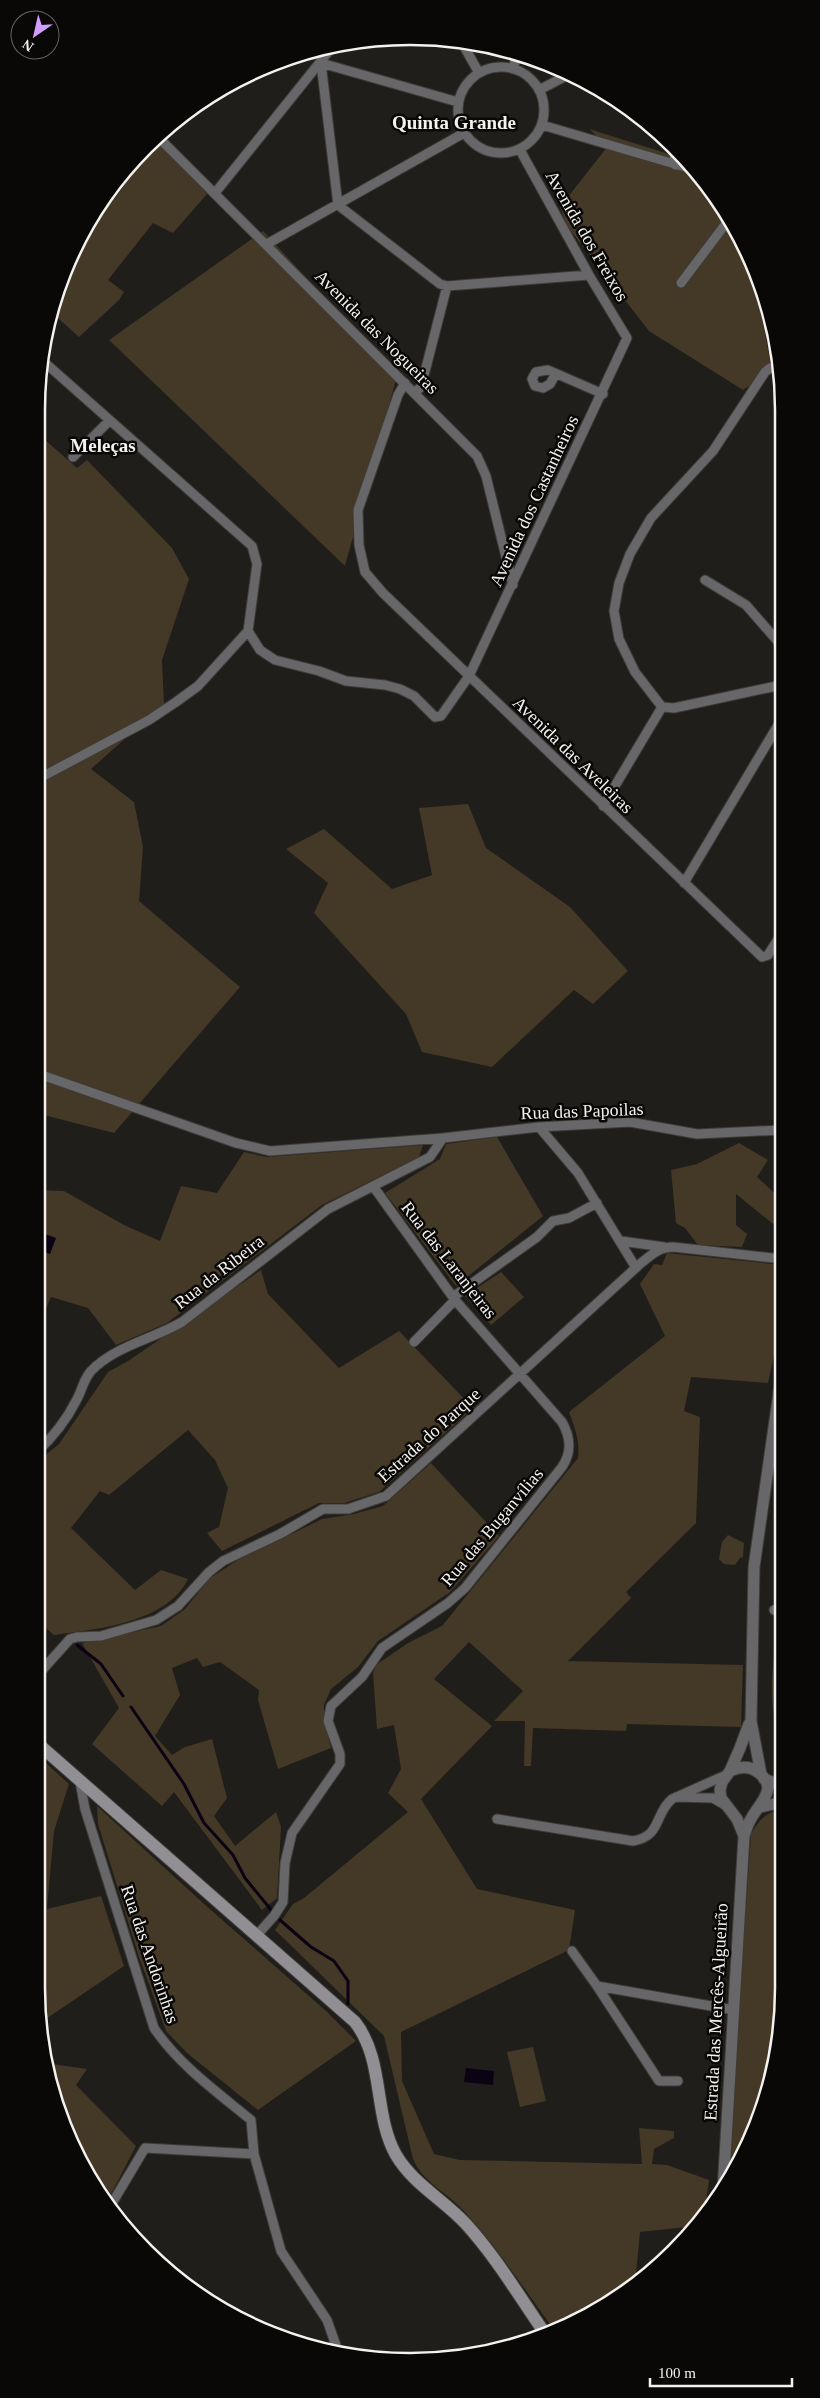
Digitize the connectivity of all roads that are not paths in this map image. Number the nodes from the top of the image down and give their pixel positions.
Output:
1 (465, 49) edge
2 (328, 54) edge
3 (515, 60) edge
4 (321, 63) junction
5 (513, 69) junction
6 (478, 73) junction
7 (561, 78) edge
8 (539, 90) junction
9 (458, 102) junction
10 (542, 125) junction
11 (464, 133) junction
12 (163, 142) edge
13 (520, 150) junction
14 (675, 159) edge
15 (675, 165) junction
16 (682, 167) edge
17 (215, 193) junction
18 (338, 205) junction
19 (725, 226) edge
20 (267, 244) junction
21 (589, 275) junction
22 (681, 283) dead end
23 (446, 286) junction
24 (627, 338) joint
25 (48, 365) edge
26 (773, 368) edge
27 (555, 375) dead end
28 (405, 383) junction
29 (414, 393) junction
30 (603, 394) junction
31 (109, 421) junction
32 (73, 457) dead end
33 (705, 580) dead end
34 (513, 585) junction
35 (248, 631) junction
36 (775, 638) edge
37 (469, 676) junction
38 (775, 686) edge
39 (662, 708) junction
40 (775, 730) edge
41 (45, 775) edge
42 (603, 806) junction
43 (684, 882) junction
44 (775, 944) edge
45 (45, 1076) edge
46 (538, 1127) junction
47 (775, 1130) edge
48 (443, 1138) junction
49 (373, 1186) junction
50 (597, 1203) junction
51 (621, 1241) junction
52 (664, 1247) junction
53 (775, 1258) edge
54 (636, 1268) junction
55 (454, 1299) junction
56 (414, 1342) dead end
57 (522, 1374) junction
58 (775, 1412) edge
59 (45, 1443) edge
60 (45, 1667) edge
61 (750, 1721) junction
62 (45, 1750) edge
63 (728, 1773) junction
64 (762, 1776) junction
65 (80, 1782) junction
66 (775, 1782) edge
67 (675, 1797) junction
68 (775, 1804) edge
69 (728, 1807) junction
70 (759, 1808) junction
71 (497, 1819) dead end
72 (744, 1836) junction
73 (256, 1935) junction
74 (572, 1951) dead end
75 (597, 1986) junction
76 (734, 2010) junction
77 (678, 2081) dead end
78 (254, 2154) junction
79 (724, 2173) edge
80 (114, 2201) edge
81 (541, 2328) edge
82 (336, 2345) edge

1 - 6 street
2 - 4 street
3 - 5 street
4 - 9 street
4 - 17 street
4 - 18 street
5 - 6 street
5 - 8 street
6 - 9 street
7 - 8 street
8 - 10 street
9 - 11 street
10 - 13 street
10 - 15 street
11 - 13 street
11 - 18 street
12 - 17 street, Avenida das Nogueiras
13 - 21 street, Avenida dos Freixos
14 - 15 street
15 - 16 street
17 - 20 street, Avenida das Nogueiras
18 - 20 street
18 - 23 street
19 - 22 street
20 - 28 street, Avenida das Nogueiras
21 - 23 street
21 - 24 street, Avenida dos Freixos
23 - 29 street
24 - 30 street, Avenida dos Castanheiros
25 - 31 street
26 - 39 street
27 - 30 street
28 - 29 street, Avenida das Nogueiras
28 - 37 street, Avenida das Aveleiras
29 - 34 street, Avenida das Nogueiras
30 - 34 street, Avenida dos Castanheiros
31 - 32 street
31 - 35 street
33 - 36 street
34 - 37 street, Avenida dos Castanheiros
35 - 37 street, Avenida dos Castanheiros
35 - 41 street
37 - 42 street, Avenida das Aveleiras
38 - 39 street
39 - 42 street
40 - 43 street
42 - 43 street, Avenida das Aveleiras
43 - 44 street, Avenida das Aveleiras
45 - 48 street, Rua das Papoilas
46 - 47 street, Rua das Papoilas
46 - 48 street, Rua das Papoilas
46 - 50 street
48 - 49 street, Rua da Ribeira
49 - 55 street, Rua das Laranjeiras
49 - 59 street, Rua da Ribeira
50 - 51 street
50 - 55 street
51 - 52 street
51 - 54 street
52 - 53 street
52 - 54 street, Estrada do Parque
54 - 57 street, Estrada do Parque
55 - 56 street
55 - 57 street, Rua das Laranjeiras
57 - 60 street, Estrada do Parque
57 - 73 street, Rua das Buganvílias
58 - 61 street, Estrada das Mercês-Algueirão
61 - 63 street, Estrada das Mercês-Algueirão
61 - 64 street, Estrada das Mercês-Algueirão
62 - 65 main road
63 - 64 street
63 - 67 street
63 - 69 street, Estrada das Mercês-Algueirão
64 - 66 street
64 - 70 street, Estrada das Mercês-Algueirão
65 - 73 main road
65 - 78 street, Rua das Andorinhas
67 - 69 street
67 - 71 street
68 - 70 street
69 - 70 street
69 - 72 street, Estrada das Mercês-Algueirão
70 - 72 street, Estrada das Mercês-Algueirão
72 - 76 street, Estrada das Mercês-Algueirão
73 - 81 main road
74 - 75 street
75 - 76 street
75 - 77 street
76 - 79 street, Estrada das Mercês-Algueirão
78 - 80 street
78 - 82 street, Rua das Andorinhas

